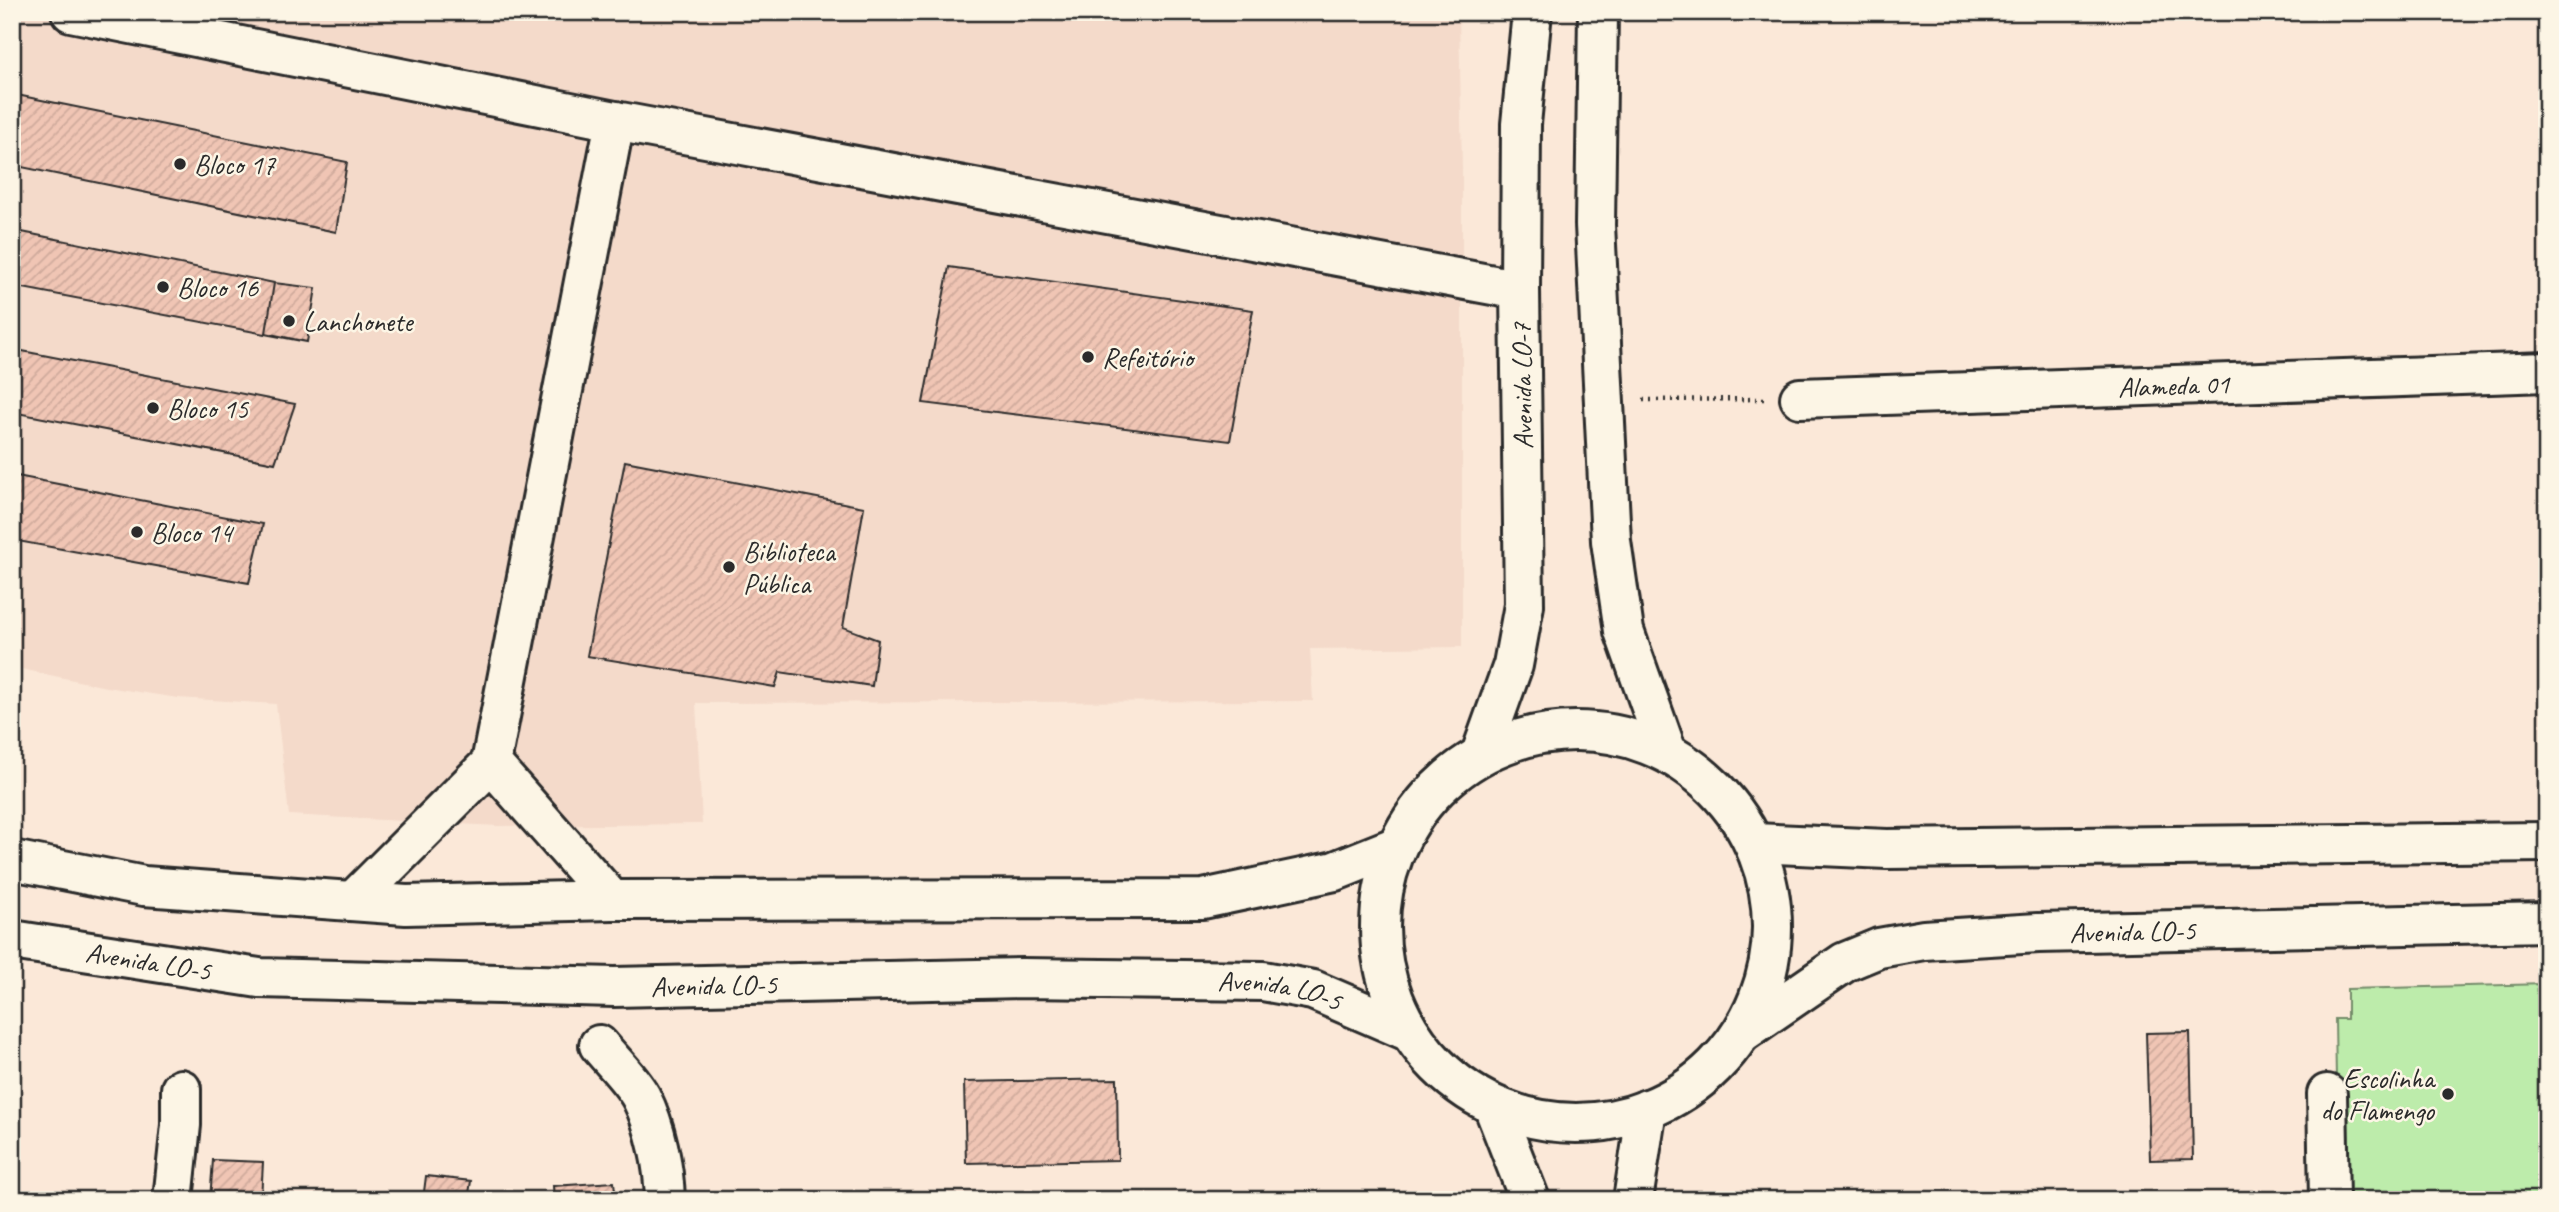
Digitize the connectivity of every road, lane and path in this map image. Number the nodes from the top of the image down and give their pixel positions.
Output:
1 (71, 12) edge
2 (1532, 12) edge
3 (1598, 12) edge
4 (615, 121) junction
5 (1520, 290) junction
6 (2547, 372) edge
7 (1800, 398) joint
8 (1604, 401) junction
9 (1667, 752) junction
10 (1481, 754) junction
11 (491, 763) junction
12 (2547, 842) edge
13 (1755, 843) junction
14 (1395, 847) junction
15 (12, 860) edge
16 (612, 900) junction
17 (353, 901) junction
18 (2547, 922) edge
19 (12, 940) edge
20 (1408, 1031) junction
21 (1743, 1032) junction
22 (599, 1045) dead end
23 (181, 1089) dead end
24 (2327, 1094) dead end
25 (1494, 1108) junction
26 (1647, 1109) junction
27 (173, 1200) edge
28 (665, 1200) edge
29 (1530, 1200) edge
30 (1633, 1200) edge
31 (2329, 1200) edge

1 - 4 main road
2 - 5 main road, Avenida LO-7
3 - 8 main road
4 - 5 main road
4 - 11 main road
5 - 10 main road, Avenida LO-7
6 - 7 main road, Alameda 01
7 - 8 path
8 - 9 main road
9 - 10 main road
9 - 13 main road
10 - 14 main road
11 - 16 main road
11 - 17 main road
12 - 13 main road
13 - 21 main road
14 - 16 main road
14 - 20 main road
15 - 17 main road
16 - 17 main road
18 - 21 main road, Avenida LO-5
19 - 20 main road, Avenida LO-5
20 - 25 main road
21 - 26 main road
22 - 28 main road
23 - 27 main road
24 - 31 main road
25 - 26 main road
25 - 29 main road
26 - 30 main road

